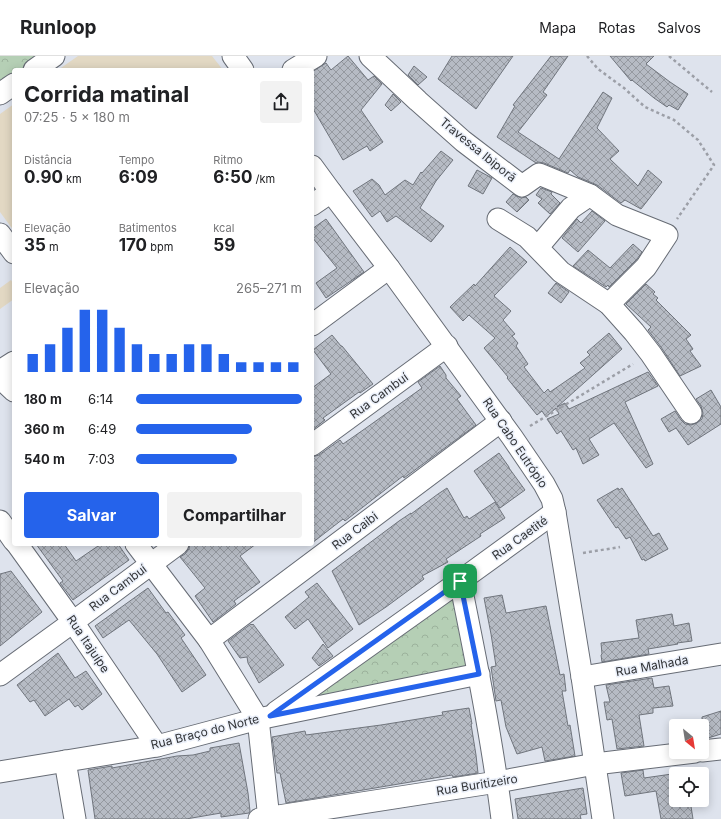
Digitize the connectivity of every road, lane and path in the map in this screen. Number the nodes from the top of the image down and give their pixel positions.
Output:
1 (54, 56) edge
2 (233, 56) edge
3 (316, 56) edge
4 (370, 56) edge
5 (587, 56) edge
6 (669, 56) edge
7 (37, 68) edge
8 (242, 68) edge
9 (296, 68) edge
10 (12, 85) edge
11 (712, 92) dead end
12 (0, 94) edge
13 (314, 169) edge
14 (331, 192) junction
15 (590, 195) junction
16 (314, 204) edge
17 (498, 219) dead end
18 (0, 234) edge
19 (667, 235) junction
20 (538, 247) junction
21 (12, 250) edge
22 (389, 268) junction
23 (609, 304) junction
24 (314, 323) edge
25 (447, 346) junction
26 (651, 354) junction
27 (12, 363) edge
28 (0, 371) edge
29 (0, 378) edge
30 (12, 389) edge
31 (691, 413) dead end
32 (507, 429) junction
33 (314, 444) edge
34 (555, 512) junction
35 (0, 521) edge
36 (12, 537) edge
37 (17, 546) edge
38 (138, 546) edge
39 (175, 546) edge
40 (620, 547) dead end
41 (562, 556) junction
42 (151, 564) junction
43 (460, 581) junction
44 (73, 622) junction
45 (210, 640) junction
46 (721, 654) edge
47 (479, 674) junction
48 (0, 675) edge
49 (582, 678) junction
50 (264, 718) junction
51 (156, 746) junction
52 (721, 749) edge
53 (709, 750) edge
54 (669, 755) edge
55 (65, 761) junction
56 (595, 764) junction
57 (0, 772) edge
58 (497, 782) junction
59 (266, 818) edge
60 (75, 819) edge
61 (502, 819) edge
62 (603, 819) edge

1 - 7 street
2 - 8 street
3 - 9 street
4 - 15 street, Travessa Ibiporã
5 - 19 path
6 - 11 path
10 - 12 street
13 - 14 street, Rua Cabo Eutrópio
14 - 16 street
14 - 22 street, Rua Cabo Eutrópio
15 - 19 street, Travessa Ibiporã
15 - 20 street
17 - 20 street
18 - 21 street
19 - 23 street
20 - 23 street
22 - 24 street
22 - 25 street, Rua Cabo Eutrópio
23 - 26 street
25 - 32 street, Rua Cabo Eutrópio
25 - 33 street, Rua Cambuí
26 - 31 street
26 - 32 path
27 - 28 street
29 - 30 street
32 - 34 street, Rua Cabo Eutrópio
32 - 45 street, Rua Caibi
34 - 41 street, Rua Cabo Eutrópio
34 - 43 street, Rua Caetité
35 - 36 street
37 - 44 street, Rua Itajuípe
38 - 42 street
39 - 42 street, Rua Cambuí
40 - 41 path
41 - 49 street, Rua Cabo Eutrópio
42 - 44 street, Rua Cambuí
42 - 45 street
43 - 47 street
43 - 50 street, Rua Caetité
44 - 48 street, Rua Cambuí
44 - 51 street, Rua Itajuípe
45 - 50 street
46 - 49 street, Rua Malhada
47 - 50 street, Rua Braço do Norte
47 - 58 street
49 - 56 street, Rua Cabo Eutrópio
50 - 51 street, Rua Braço do Norte
50 - 59 street
51 - 55 street, Rua Braço do Norte
52 - 53 street
54 - 56 street, Rua Buritizeiro
55 - 57 street, Rua Braço do Norte
55 - 60 street
56 - 58 street, Rua Buritizeiro
56 - 62 street, Rua Cabo Eutrópio
58 - 59 street, Rua Buritizeiro
58 - 61 street

